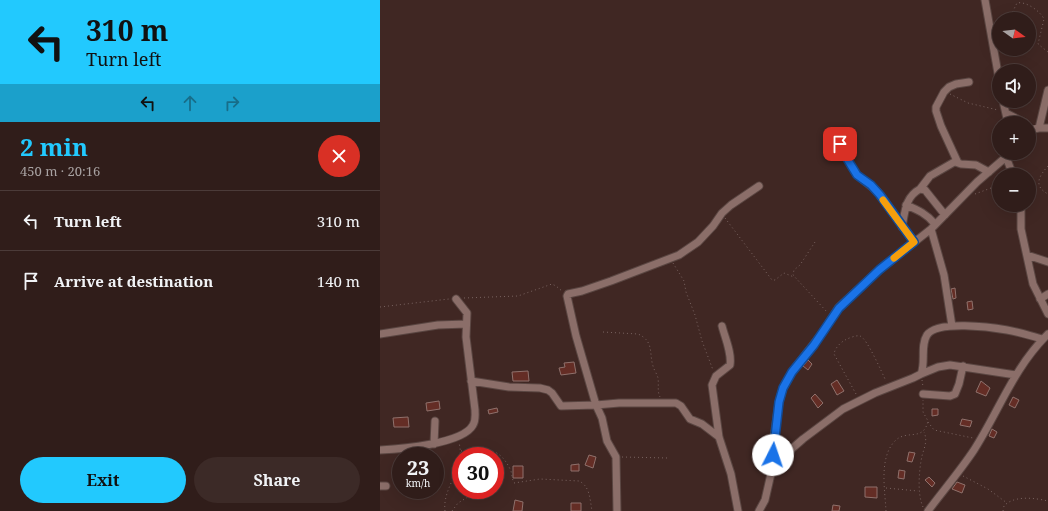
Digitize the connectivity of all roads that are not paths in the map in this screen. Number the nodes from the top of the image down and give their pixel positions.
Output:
1 (985, 0) edge
2 (996, 64) edge
3 (969, 82) dead end
4 (1048, 90) edge
5 (1005, 108) edge
6 (1006, 113) junction
7 (1007, 116) edge
8 (1012, 116) edge
9 (1036, 118) edge
10 (1036, 128) edge
11 (1048, 128) edge
12 (840, 144) dead end
13 (1002, 160) edge
14 (956, 161) junction
15 (989, 172) junction
16 (759, 186) dead end
17 (920, 189) junction
18 (906, 205) junction
19 (1021, 212) edge
20 (944, 215) junction
21 (902, 227) junction
22 (933, 227) junction
23 (914, 242) junction
24 (1027, 255) junction
25 (1048, 262) edge
26 (1048, 294) edge
27 (456, 299) road end
28 (1040, 300) junction
29 (1048, 314) edge
30 (466, 324) junction
31 (722, 326) dead end
32 (952, 326) junction
33 (380, 334) edge
34 (1045, 337) edge
35 (963, 366) junction
36 (921, 374) junction
37 (1016, 375) junction
38 (471, 381) junction
39 (923, 394) road end
40 (596, 405) junction
41 (435, 421) dead end
42 (719, 437) junction
43 (434, 444) junction
44 (380, 450) edge
45 (773, 465) junction
46 (926, 510) edge
47 (617, 511) edge
48 (738, 511) edge
49 (759, 511) edge

1 - 2 street
3 - 14 street
4 - 9 street
5 - 6 street
6 - 7 street
6 - 8 street
10 - 11 street
12 - 21 street
13 - 15 street
14 - 15 street
14 - 17 street
15 - 20 street
16 - 40 street
17 - 18 street
17 - 20 street
18 - 21 street
18 - 22 street
19 - 24 street
20 - 22 street
21 - 23 street
22 - 23 street
22 - 32 street
23 - 45 street
24 - 25 street
24 - 28 street
26 - 28 street
27 - 30 street
28 - 29 street
30 - 33 street
30 - 38 street
31 - 42 street
32 - 34 street
32 - 36 street
34 - 37 street
35 - 36 street
35 - 37 street
35 - 39 street
36 - 45 street
37 - 46 street
38 - 40 street
38 - 43 street
40 - 42 street
40 - 47 street
41 - 43 street
42 - 48 street
43 - 44 street
45 - 49 street

